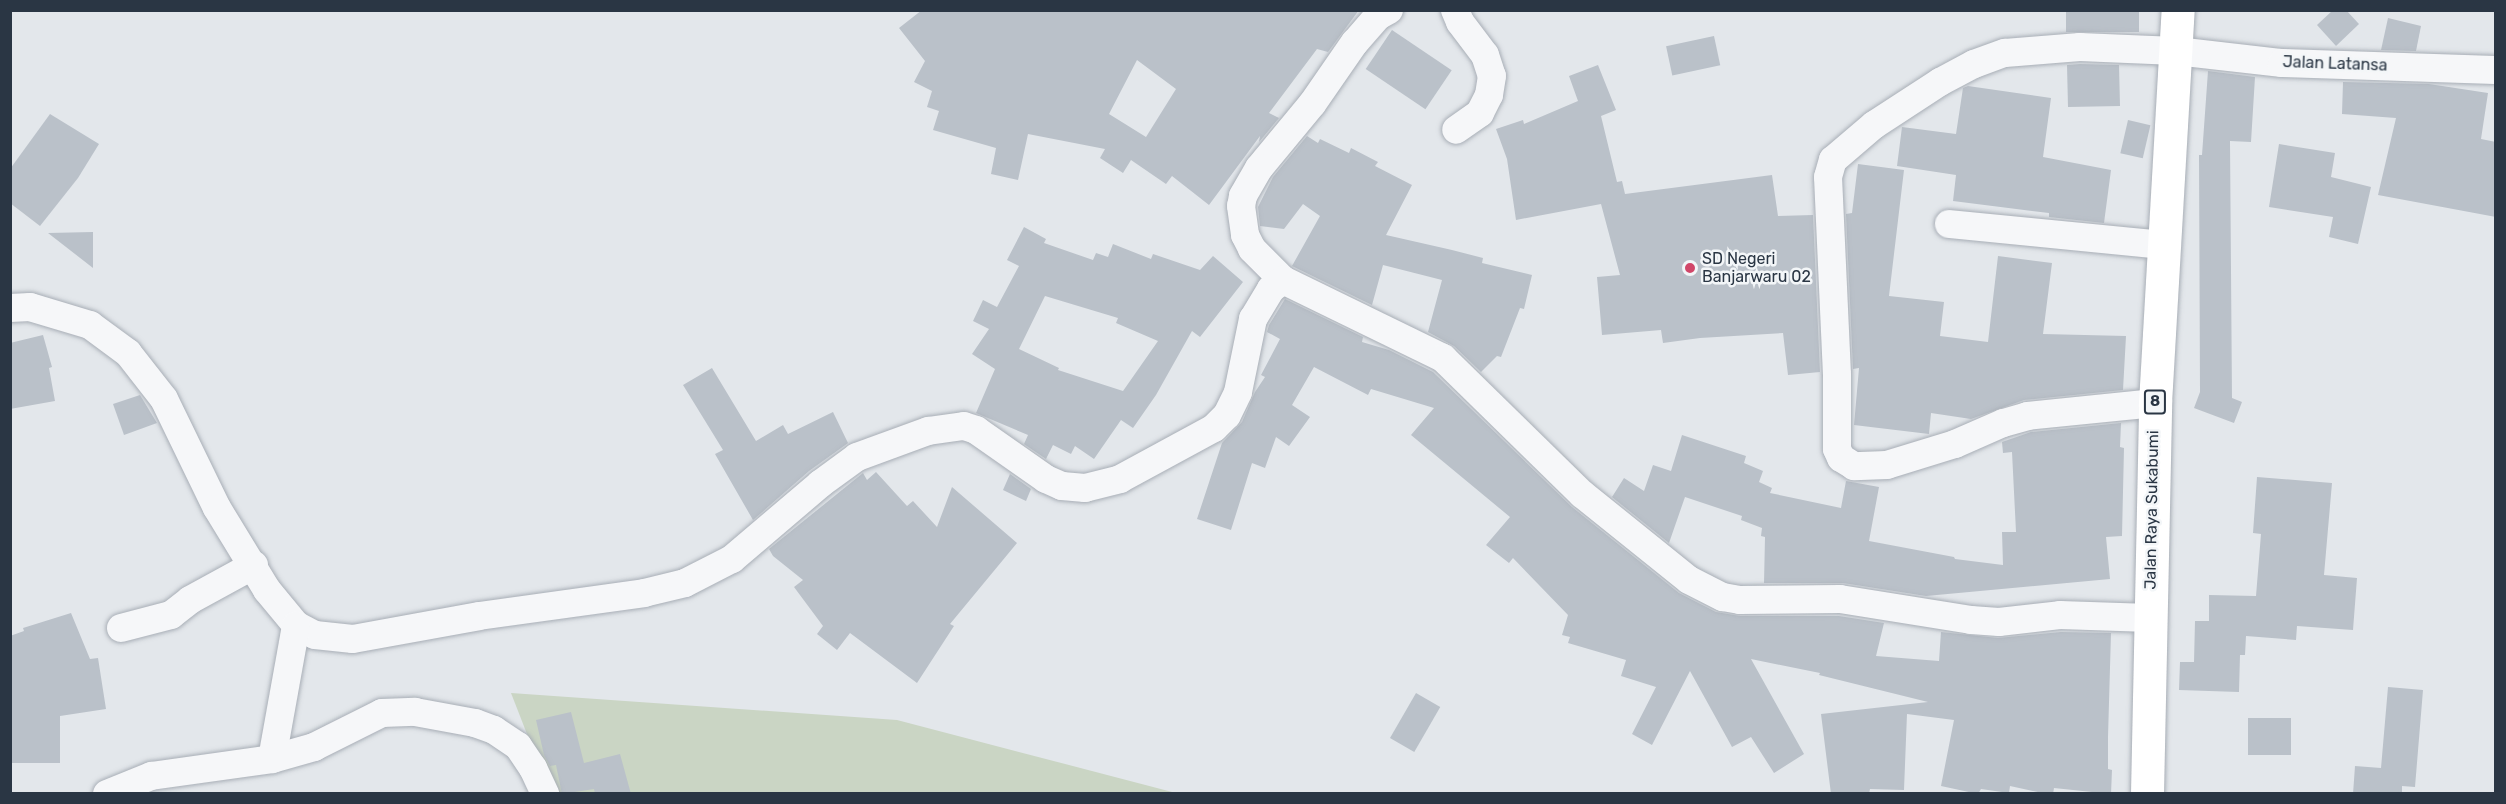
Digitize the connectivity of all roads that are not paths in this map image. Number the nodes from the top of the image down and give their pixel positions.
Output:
1 (1389, 10) edge
2 (1455, 10) edge
3 (2178, 10) edge
4 (2176, 51) junction
5 (2496, 70) edge
6 (1456, 130) dead end
7 (1949, 224) dead end
8 (2162, 245) junction
9 (1283, 280) junction
10 (10, 308) edge
11 (2155, 403) junction
12 (254, 565) junction
13 (2150, 618) junction
14 (296, 625) junction
15 (121, 628) dead end
16 (272, 759) junction
17 (107, 794) edge
18 (545, 794) edge
19 (2147, 794) edge

1 - 9 street
2 - 6 street
3 - 4 highway, Jalan Raya Sukabumi / 8
4 - 5 street, Jalan Latansa
4 - 8 highway, Jalan Raya Sukabumi / 8
4 - 11 street, Jalan Latansa
7 - 8 street
8 - 11 highway, Jalan Raya Sukabumi / 8
9 - 13 street
9 - 14 street
10 - 12 street
11 - 13 highway, Jalan Raya Sukabumi / 8
12 - 14 street
12 - 15 street
13 - 19 highway, Jalan Raya Sukabumi / 8
14 - 16 street
16 - 17 street
16 - 18 street

